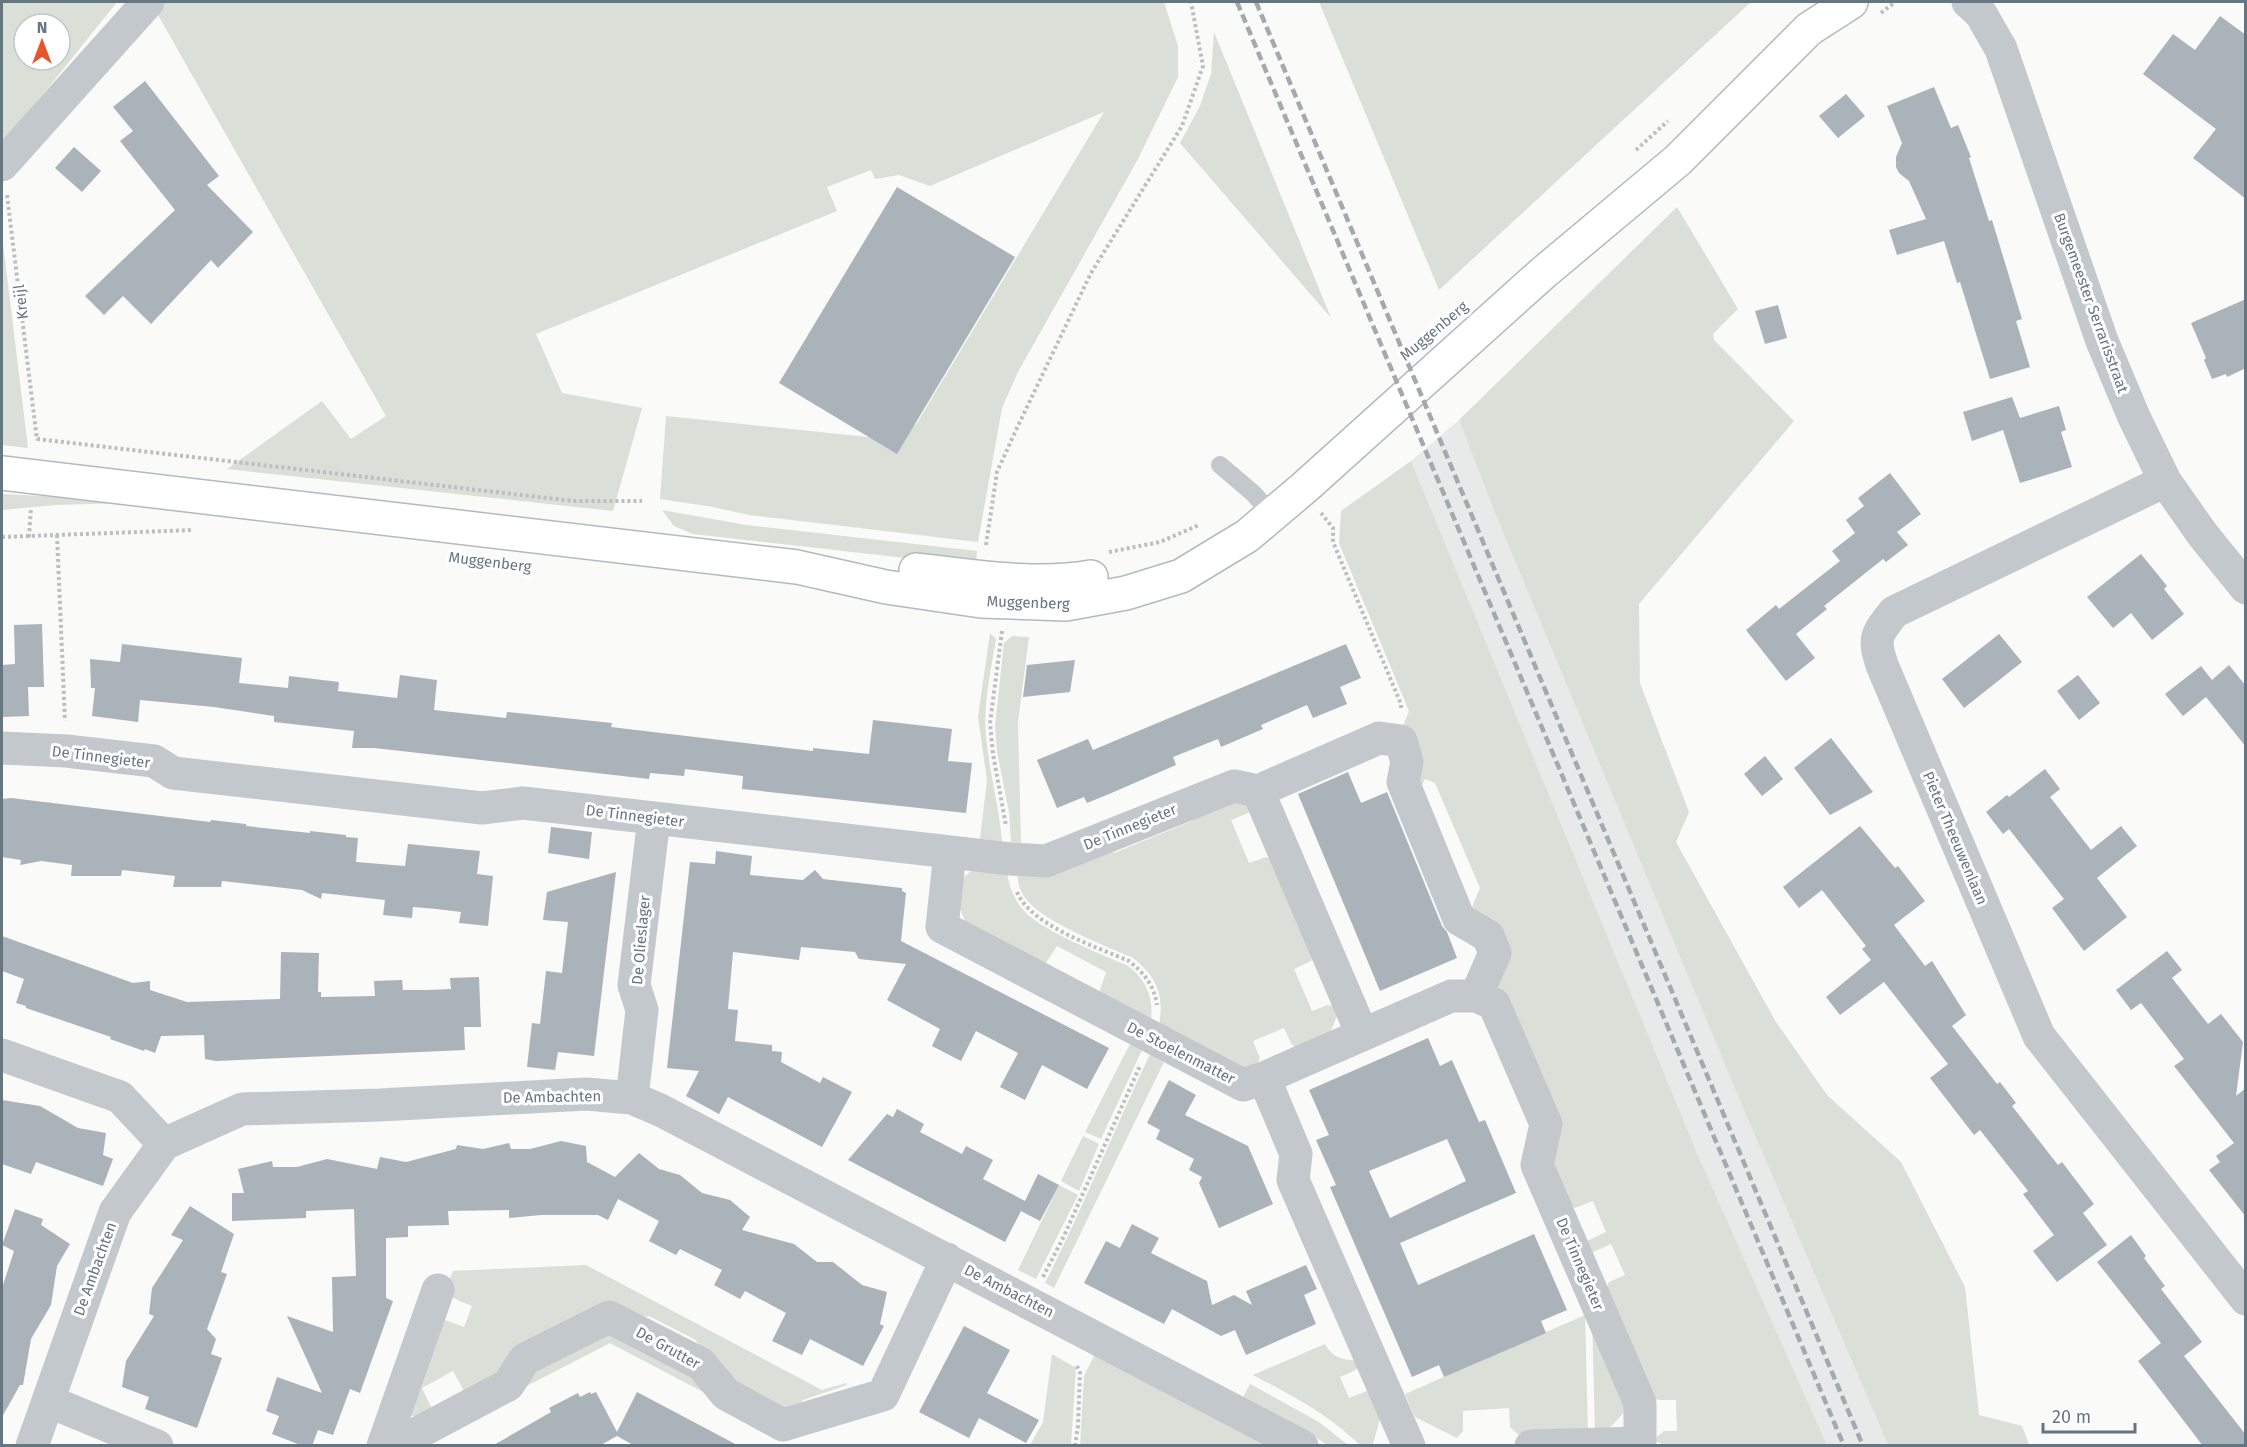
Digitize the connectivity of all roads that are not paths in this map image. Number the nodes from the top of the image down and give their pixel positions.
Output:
1 (148, 2) edge
2 (1826, 2) edge
3 (1851, 2) edge
4 (1968, 2) edge
5 (1809, 29) junction
6 (2, 165) edge
7 (1220, 465) dead end
8 (2, 473) edge
9 (2165, 481) junction
10 (1272, 515) junction
11 (2246, 588) edge
12 (2, 748) edge
13 (1258, 791) junction
14 (654, 818) junction
15 (950, 852) junction
16 (1476, 996) junction
17 (1362, 1034) junction
18 (2, 1055) edge
19 (1263, 1078) junction
20 (632, 1098) junction
21 (164, 1144) junction
22 (947, 1259) junction
23 (438, 1290) dead end
24 (2246, 1299) edge
25 (48, 1401) junction
26 (32, 1446) edge
27 (157, 1446) edge
28 (383, 1446) edge
29 (393, 1446) edge
30 (1302, 1446) edge
31 (1409, 1446) edge
32 (1531, 1446) edge

1 - 6 street
2 - 5 main road, Muggenberg
3 - 5 main road, Muggenberg
4 - 9 street, Burgemeester Serrarisstraat
5 - 10 main road, Muggenberg
7 - 10 lane
8 - 10 main road, Muggenberg
9 - 11 street, Burgemeester Serrarisstraat
9 - 24 street, Pieter Theeuwenlaan
12 - 14 street, De Tinnegieter
13 - 15 street, De Tinnegieter
13 - 16 street, De Tinnegieter
13 - 17 street
14 - 15 street, De Tinnegieter
14 - 20 street, De Olieslager
15 - 19 street, De Stoelenmatter
16 - 17 street
16 - 32 street, De Tinnegieter
17 - 19 street
18 - 21 street
19 - 31 street
20 - 21 street, De Ambachten
20 - 22 street, De Ambachten
21 - 25 street, De Ambachten
22 - 29 street, De Grutter
22 - 30 street, De Ambachten
23 - 28 street
25 - 26 street, De Ambachten
25 - 27 street

